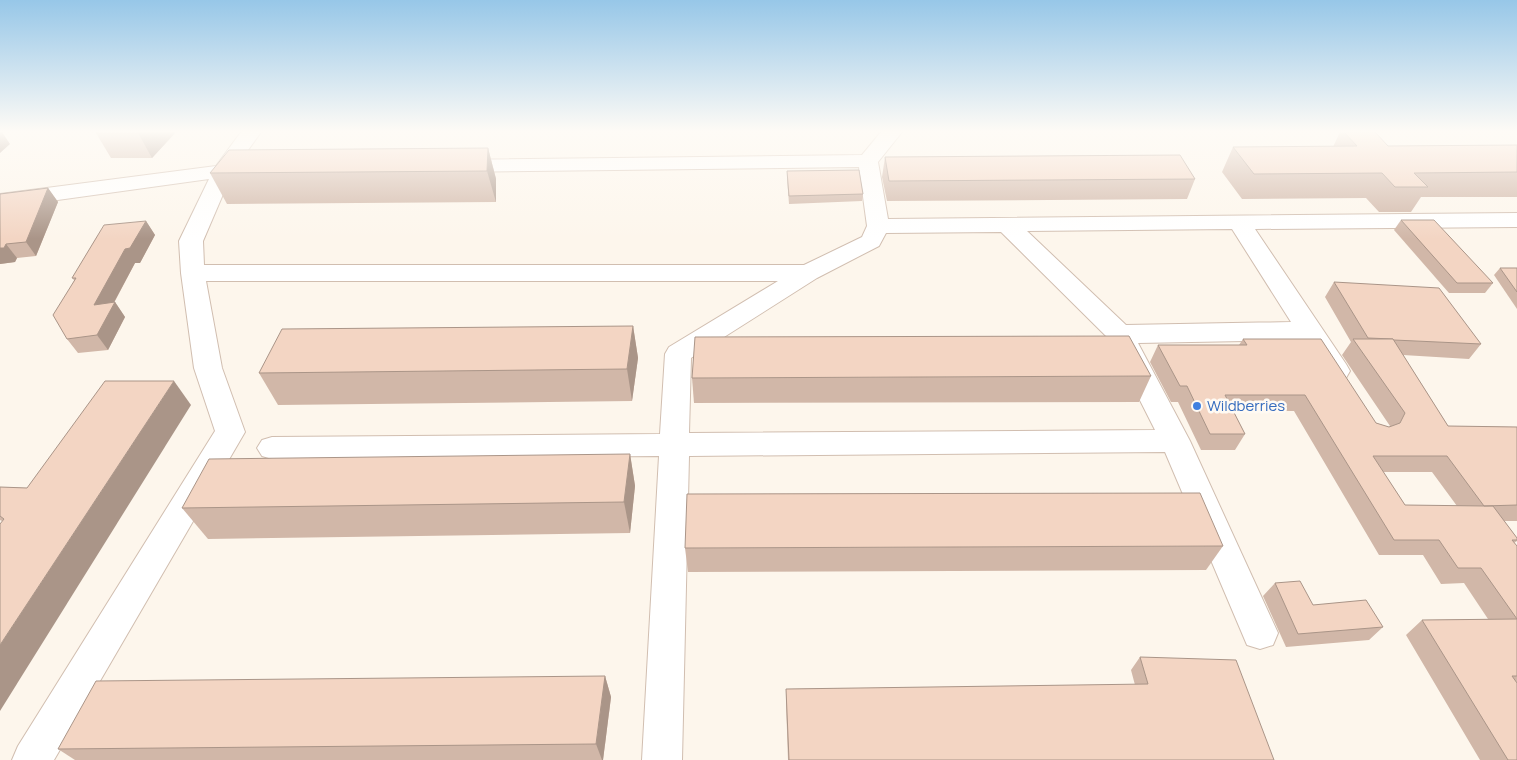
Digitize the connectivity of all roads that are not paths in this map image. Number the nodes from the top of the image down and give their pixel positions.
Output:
1 (226, 167) edge
2 (869, 167) edge
3 (223, 172) junction
4 (0, 201) edge
5 (1517, 220) edge
6 (1239, 222) junction
7 (1006, 224) junction
8 (878, 226) junction
9 (193, 273) junction
10 (808, 273) junction
11 (1310, 330) junction
12 (1120, 334) junction
13 (1348, 388) edge
14 (1175, 441) junction
15 (675, 445) junction
16 (272, 448) dead end
17 (1260, 633) dead end
18 (32, 760) edge
19 (662, 760) edge

1 - 3 street
2 - 8 street
3 - 4 street
3 - 9 street
5 - 6 street
6 - 7 street
6 - 11 street
7 - 8 street
7 - 12 street
8 - 10 street
9 - 10 street
9 - 18 street
10 - 15 street
11 - 12 street
11 - 13 street
12 - 14 street
14 - 15 street
14 - 17 street
15 - 16 street
15 - 19 street

